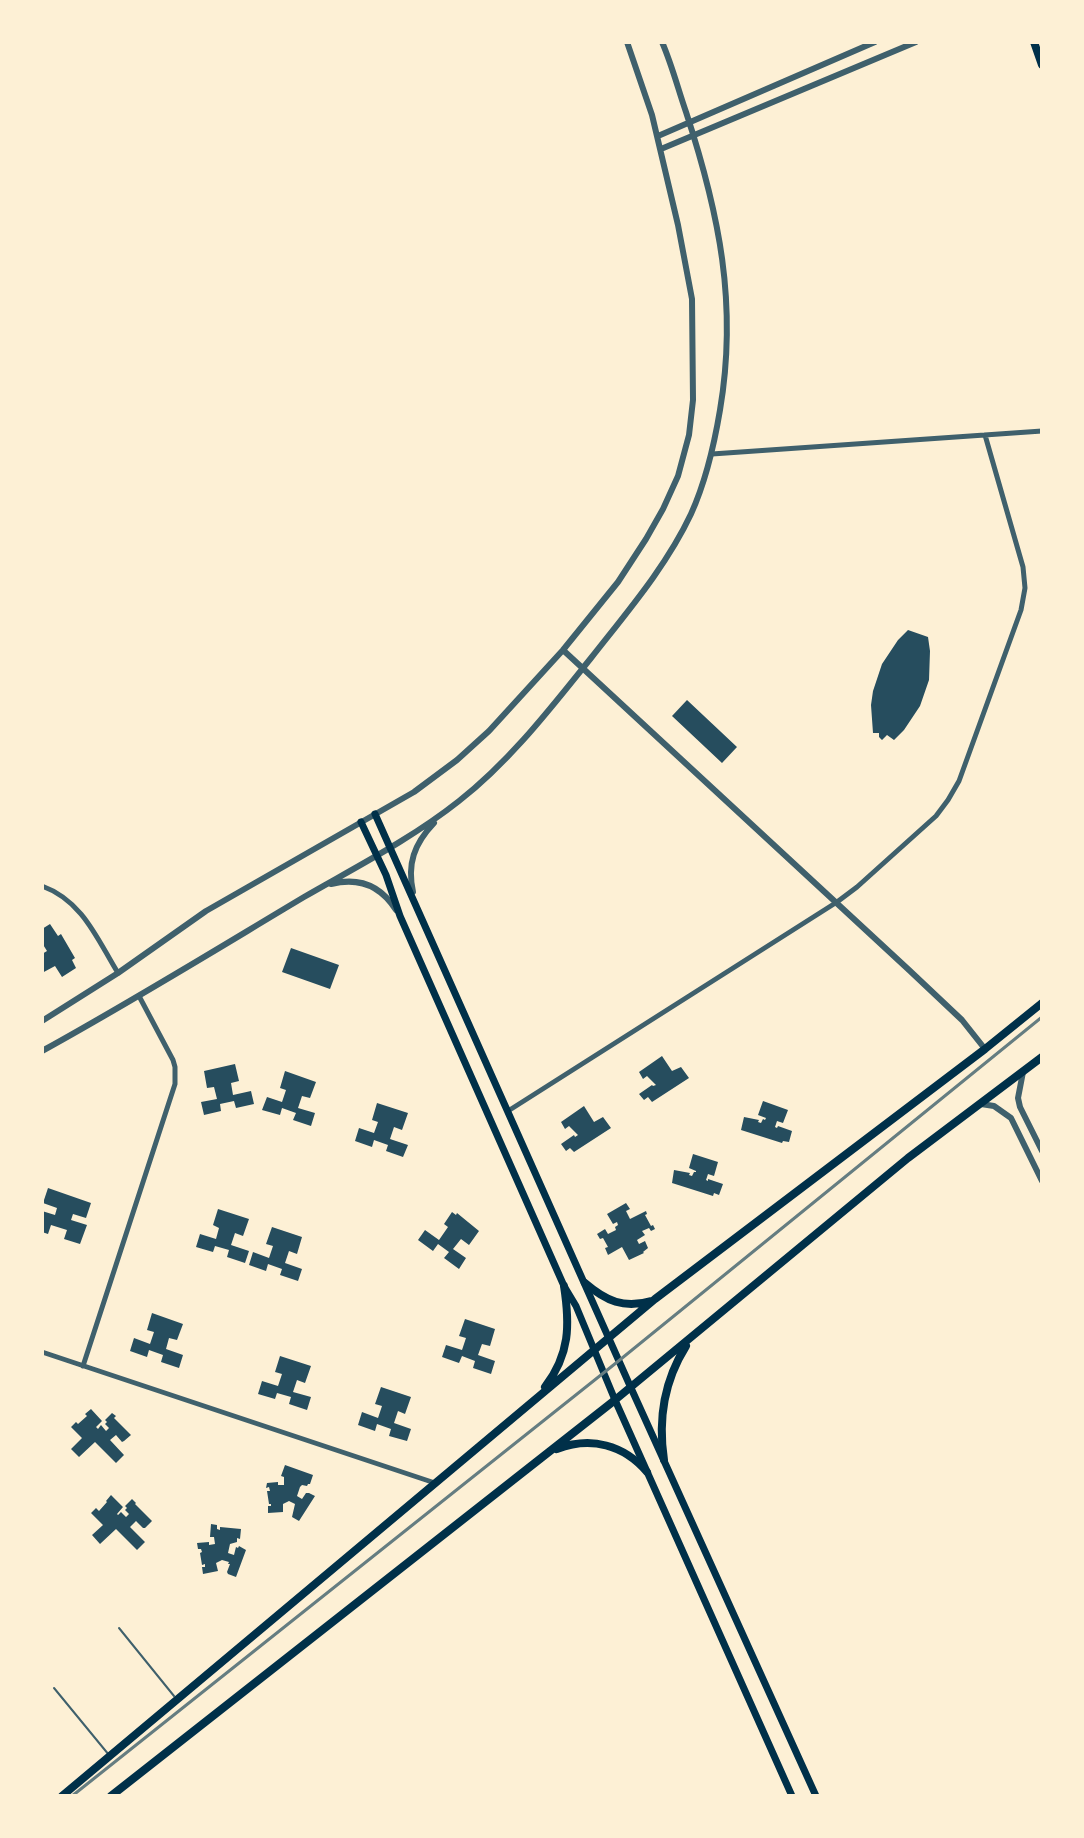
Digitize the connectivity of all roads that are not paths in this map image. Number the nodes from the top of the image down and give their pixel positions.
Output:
1 (627, 42) edge
2 (662, 42) edge
3 (875, 42) edge
4 (916, 42) edge
5 (1034, 42) edge
6 (1042, 65) edge
7 (689, 123) junction
8 (658, 136) junction
9 (694, 136) junction
10 (661, 149) junction
11 (1042, 431) edge
12 (985, 435) junction
13 (712, 454) junction
14 (563, 650) junction
15 (583, 667) junction
16 (444, 812) junction
17 (375, 814) junction
18 (361, 822) junction
19 (389, 847) junction
20 (377, 854) junction
21 (42, 886) edge
22 (320, 888) junction
23 (837, 902) junction
24 (417, 908) junction
25 (400, 916) junction
26 (118, 973) junction
27 (139, 996) junction
28 (1042, 1003) edge
29 (42, 1021) edge
30 (985, 1049) junction
31 (42, 1051) edge
32 (1042, 1057) edge
33 (1023, 1072) junction
34 (981, 1104) junction
35 (508, 1111) junction
36 (1042, 1151) edge
37 (1042, 1181) edge
38 (585, 1283) junction
39 (564, 1286) junction
40 (655, 1299) junction
41 (610, 1337) junction
42 (690, 1339) junction
43 (594, 1350) junction
44 (42, 1352) edge
45 (83, 1366) junction
46 (631, 1388) junction
47 (537, 1398) junction
48 (615, 1400) junction
49 (546, 1455) junction
50 (664, 1460) junction
51 (647, 1472) junction
52 (435, 1483) junction
53 (119, 1628) dead end
54 (54, 1688) dead end
55 (177, 1700) junction
56 (110, 1756) junction
57 (114, 1795) edge
58 (62, 1796) edge
59 (792, 1796) edge
60 (816, 1796) edge

1 - 8 street
2 - 7 street
3 - 7 street
4 - 9 street
5 - 6 main road
7 - 8 street
7 - 9 street
8 - 10 street
9 - 10 street
9 - 13 street
10 - 14 street
11 - 12 street
12 - 13 street
12 - 23 street
13 - 15 street
14 - 15 street
14 - 17 street
15 - 16 street
15 - 23 street
16 - 19 street
16 - 24 street
17 - 18 street
17 - 19 main road
18 - 20 main road
18 - 26 street
19 - 20 street
19 - 24 main road
20 - 22 street
20 - 25 main road
21 - 26 street
22 - 25 street
22 - 27 street
23 - 30 street
23 - 35 street
24 - 35 main road
25 - 39 main road
26 - 29 street
27 - 31 street
27 - 45 street
28 - 30 main road
30 - 40 main road
32 - 33 main road
33 - 34 main road
33 - 36 street
34 - 37 street
34 - 42 main road
35 - 38 main road
38 - 40 main road
38 - 41 main road
39 - 43 main road
39 - 47 main road
40 - 41 main road
41 - 43 main road
41 - 46 main road
42 - 46 main road
42 - 50 main road
43 - 47 main road
43 - 48 main road
44 - 45 street
45 - 52 street
46 - 48 main road
46 - 50 main road
47 - 52 main road
48 - 49 main road
48 - 51 main road
49 - 51 main road
49 - 57 main road
50 - 60 main road
51 - 59 main road
52 - 55 main road
53 - 55 lane
54 - 56 lane
55 - 56 main road
56 - 58 main road

